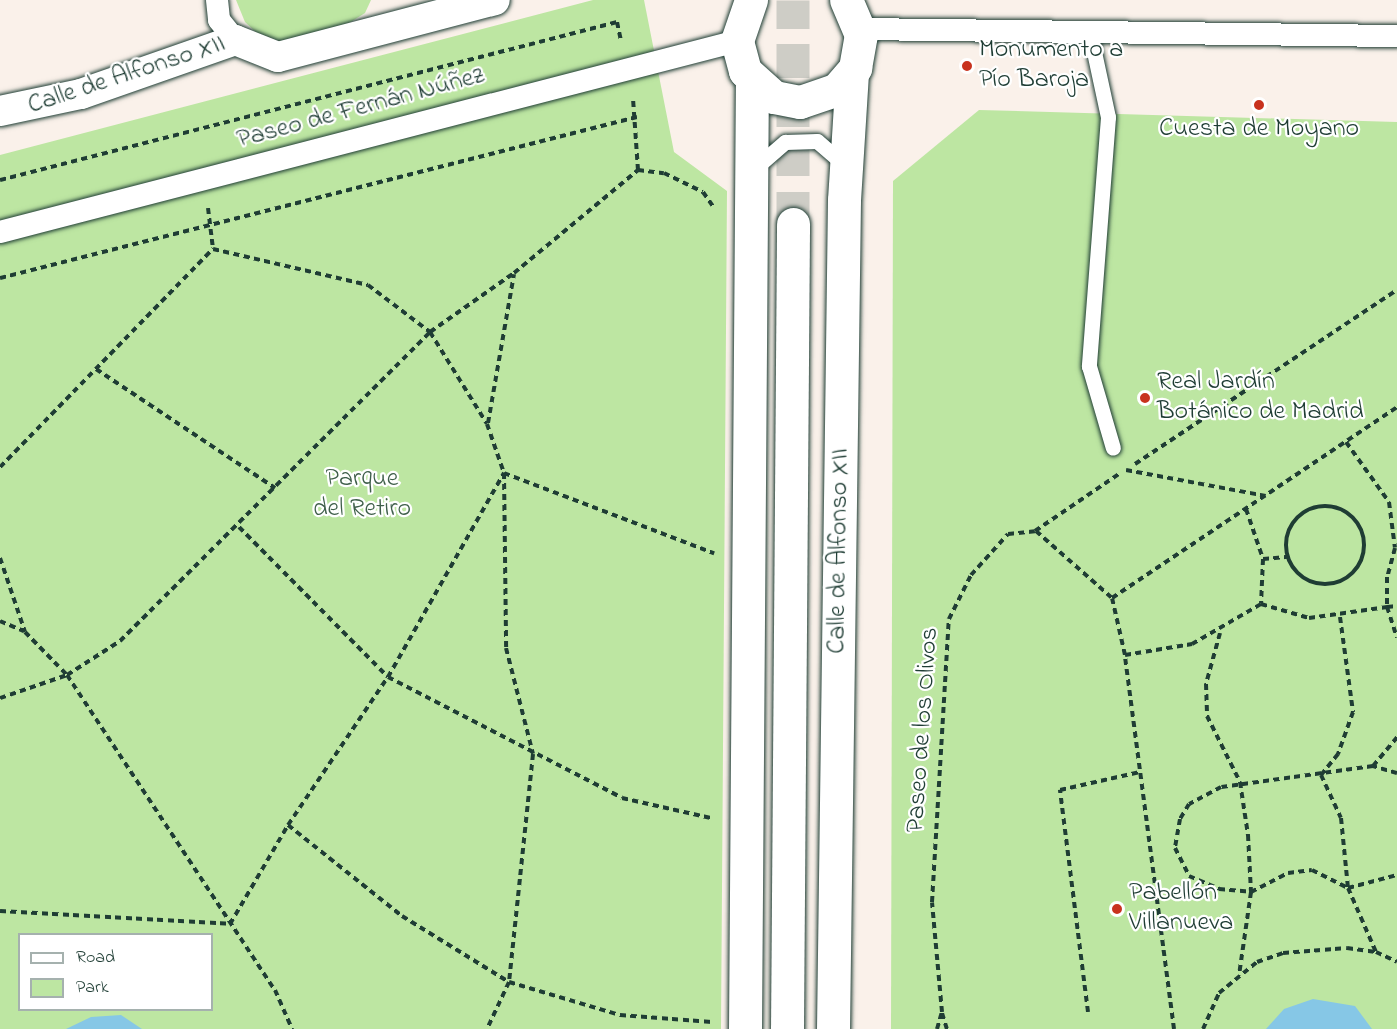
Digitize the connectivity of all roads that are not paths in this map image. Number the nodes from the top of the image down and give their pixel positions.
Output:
1 (217, 0) edge
2 (495, 0) edge
3 (751, 0) edge
4 (846, 0) edge
5 (860, 29) junction
6 (1090, 33) junction
7 (1397, 36) edge
8 (234, 40) junction
9 (737, 41) junction
10 (852, 74) junction
11 (752, 80) junction
12 (0, 111) edge
13 (846, 170) junction
14 (751, 173) junction
15 (792, 224) tunnel mouth
16 (0, 232) edge
17 (1113, 447) dead end
18 (791, 931) junction
19 (730, 1026) edge
20 (787, 1029) edge
21 (796, 1029) edge
22 (833, 1029) edge

1 - 8 street
2 - 8 street, Calle de Alfonso XII
3 - 9 main road
4 - 5 main road, Calle de Alfonso XII
5 - 6 street
5 - 10 main road, Calle de Alfonso XII
6 - 7 street
6 - 17 lane
8 - 12 street, Calle de Alfonso XII
9 - 11 main road
9 - 16 street, Paseo de Fernán Núñez
10 - 11 main road
10 - 13 main road, Calle de Alfonso XII
11 - 14 main road
13 - 14 lane
13 - 22 main road, Calle de Alfonso XII
14 - 19 main road
15 - 18 main road, Calle de Alfonso XII
18 - 20 main road, Calle de Alfonso XII
18 - 21 main road, Calle de Alfonso XII

